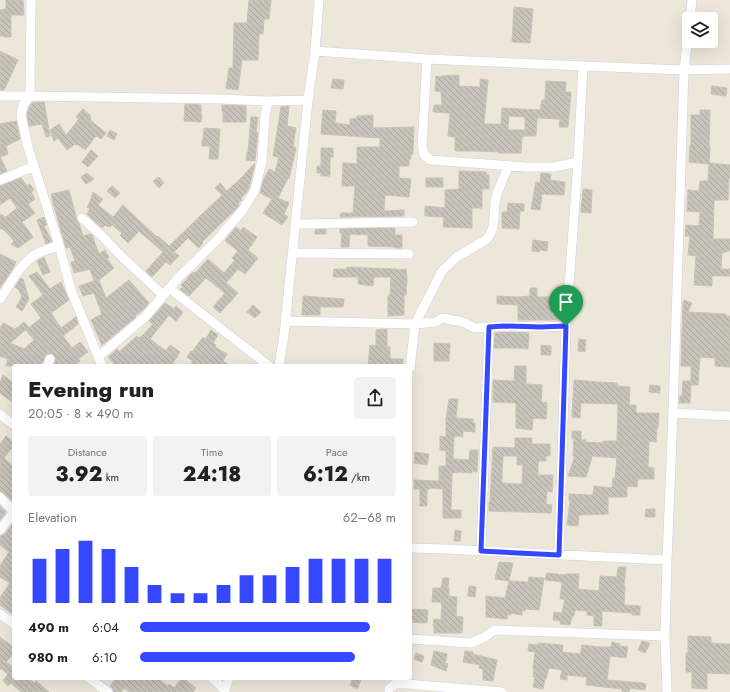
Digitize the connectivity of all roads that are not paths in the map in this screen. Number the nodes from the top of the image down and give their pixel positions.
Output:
1 (31, 0) edge
2 (318, 0) edge
3 (692, 0) edge
4 (691, 12) edge
5 (687, 48) edge
6 (315, 51) junction
7 (427, 59) junction
8 (583, 66) junction
9 (730, 69) edge
10 (684, 70) junction
11 (0, 96) edge
12 (30, 96) junction
13 (308, 100) junction
14 (268, 101) junction
15 (578, 162) junction
16 (34, 166) junction
17 (509, 166) junction
18 (0, 180) edge
19 (82, 218) dead end
20 (412, 222) dead end
21 (296, 224) junction
22 (59, 245) junction
23 (292, 253) junction
24 (408, 254) dead end
25 (166, 292) junction
26 (0, 299) edge
27 (286, 321) junction
28 (415, 324) junction
29 (566, 326) junction
30 (489, 327) junction
31 (98, 357) junction
32 (101, 364) edge
33 (266, 364) edge
34 (280, 364) edge
35 (410, 364) edge
36 (0, 414) edge
37 (673, 414) junction
38 (730, 416) edge
39 (12, 423) edge
40 (0, 496) edge
41 (12, 510) edge
42 (12, 515) edge
43 (0, 530) edge
44 (412, 548) edge
45 (481, 551) junction
46 (559, 555) junction
47 (667, 560) junction
48 (0, 614) edge
49 (12, 623) edge
50 (665, 636) junction
51 (412, 639) edge
52 (92, 680) edge
53 (214, 680) edge
54 (228, 680) edge
55 (395, 681) edge
56 (225, 691) edge
57 (108, 692) edge
58 (389, 692) edge
59 (502, 692) edge
60 (667, 692) edge

1 - 12 street
2 - 6 street
3 - 4 street
5 - 10 street
6 - 7 street
6 - 13 street
7 - 8 street
7 - 17 street
8 - 10 street
8 - 15 street
9 - 10 street
10 - 37 street
11 - 12 street
12 - 14 street
12 - 16 street
13 - 14 street
13 - 21 street
14 - 25 street
15 - 17 street
15 - 29 street
16 - 18 street
16 - 22 street
17 - 28 street
19 - 25 street
20 - 21 street
21 - 23 street
22 - 26 street
22 - 31 street
23 - 24 street
23 - 27 street
25 - 31 street
25 - 33 street
27 - 28 street
27 - 34 street
28 - 30 street
28 - 35 street
29 - 30 street
29 - 46 street
30 - 45 street
31 - 32 street
36 - 39 street
37 - 38 street
37 - 47 street
40 - 41 street
42 - 43 street
44 - 45 street
45 - 46 street
46 - 47 street
47 - 50 street
48 - 49 street
50 - 51 street
50 - 60 street
52 - 57 street
53 - 56 street
54 - 56 street
55 - 58 street
55 - 59 street

